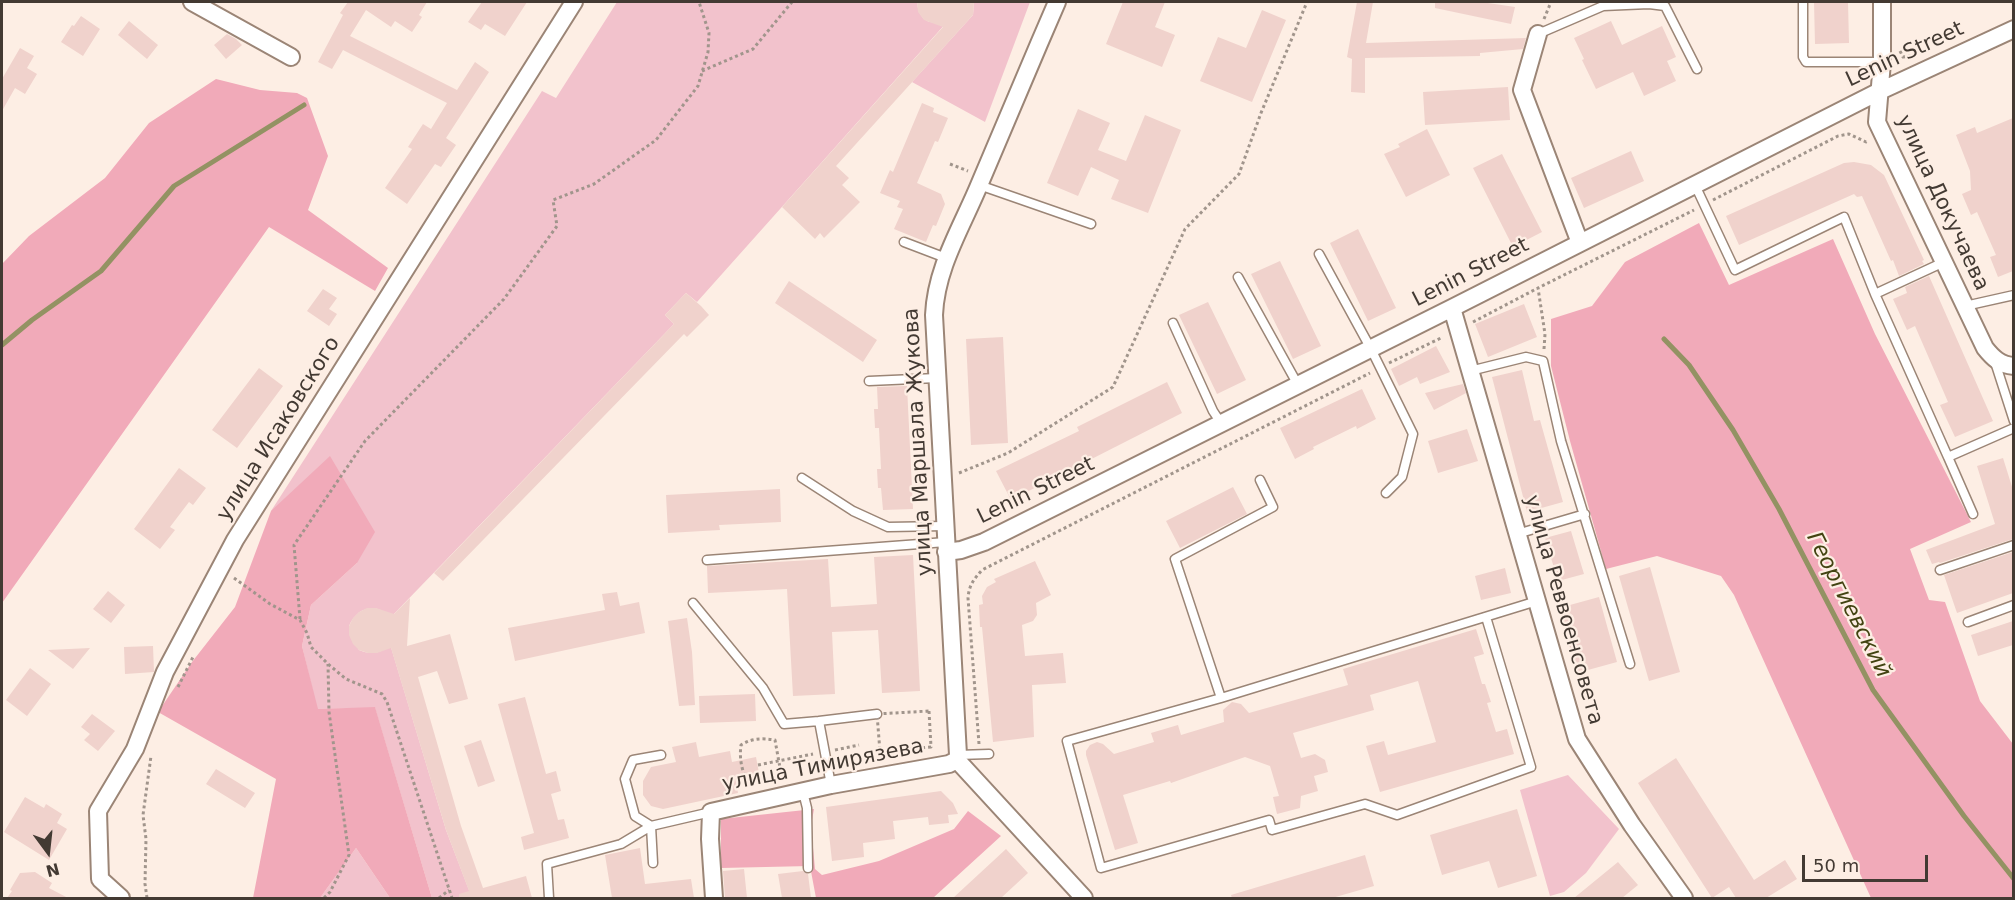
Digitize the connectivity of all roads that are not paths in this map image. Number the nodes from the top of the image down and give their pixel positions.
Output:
1 (192, 2) edge
2 (574, 2) edge
3 (1057, 2) edge
4 (1803, 2) edge
5 (1882, 2) edge
6 (2013, 29) edge
7 (1538, 34) joint
8 (291, 57) dead end
9 (1882, 62) junction
10 (1697, 69) dead end
11 (1880, 91) junction
12 (979, 185) junction
13 (1695, 185) junction
14 (1091, 224) dead end
15 (904, 242) dead end
16 (1580, 243) junction
17 (1319, 254) dead end
18 (946, 258) junction
19 (1944, 262) junction
20 (1238, 277) dead end
21 (1875, 294) junction
22 (2013, 295) edge
23 (1965, 306) junction
24 (1452, 308) junction
25 (1173, 323) dead end
26 (1371, 348) junction
27 (1989, 353) junction
28 (2013, 366) edge
29 (1470, 371) junction
30 (937, 378) junction
31 (869, 381) dead end
32 (1298, 385) junction
33 (2013, 421) edge
34 (1221, 423) junction
35 (2013, 428) edge
36 (1948, 457) junction
37 (802, 478) dead end
38 (1260, 480) dead end
39 (1386, 493) dead end
40 (1585, 514) junction
41 (1973, 514) dead end
42 (1517, 534) junction
43 (945, 540) junction
44 (2013, 545) edge
45 (707, 560) dead end
46 (1940, 570) dead end
47 (1537, 601) junction
48 (693, 603) dead end
49 (2013, 605) edge
50 (1486, 616) junction
51 (1968, 622) dead end
52 (1630, 664) dead end
53 (1221, 698) junction
54 (877, 714) road end
55 (819, 721) junction
56 (989, 754) dead end
57 (662, 755) dead end
58 (958, 758) junction
59 (831, 785) junction
60 (803, 792) junction
61 (711, 812) junction
62 (651, 826) junction
63 (653, 862) dead end
64 (808, 868) dead end
65 (121, 898) edge
66 (549, 898) edge
67 (714, 898) edge
68 (1084, 898) edge
69 (1684, 898) edge

1 - 8 street
2 - 65 street, улица Исаковского
3 - 12 street, улица Маршала Жукова
4 - 9 lane
5 - 9 street, улица Докучаева
6 - 11 street, Lenin Street
7 - 10 lane
7 - 16 street
9 - 11 street, улица Докучаева
11 - 13 street, Lenin Street
11 - 19 street, улица Докучаева
12 - 14 lane
12 - 18 street, улица Маршала Жукова
13 - 16 street, Lenin Street
13 - 21 lane
15 - 18 lane
16 - 24 street, Lenin Street
17 - 26 lane
18 - 30 street, улица Маршала Жукова
19 - 21 lane
19 - 23 street, улица Докучаева
20 - 32 lane
21 - 36 lane
22 - 23 lane
23 - 27 street, улица Докучаева
24 - 26 street, Lenin Street
24 - 29 street, улица Реввоенсовета
25 - 34 lane
26 - 32 street, Lenin Street
26 - 39 lane
27 - 28 street
27 - 33 lane
29 - 40 lane
29 - 42 street, улица Реввоенсовета
30 - 31 lane
30 - 43 street, улица Маршала Жукова
32 - 34 street, Lenin Street
34 - 43 street, Lenin Street
35 - 36 lane
36 - 41 lane
37 - 43 lane
38 - 53 lane
40 - 42 lane
40 - 52 lane
42 - 47 street, улица Реввоенсовета
43 - 45 lane
43 - 58 street, улица Маршала Жукова
44 - 46 lane
47 - 50 lane
47 - 69 street, улица Реввоенсовета
48 - 55 lane
49 - 51 lane
50 - 53 lane
50 - 53 lane
54 - 55 lane
55 - 59 lane
56 - 58 lane
57 - 62 lane
58 - 59 street, улица Тимирязева
58 - 68 street
59 - 60 street, улица Тимирязева
60 - 61 street, улица Тимирязева
60 - 64 lane
61 - 62 lane
61 - 67 street, улица Тимирязева
62 - 63 lane
62 - 66 lane

